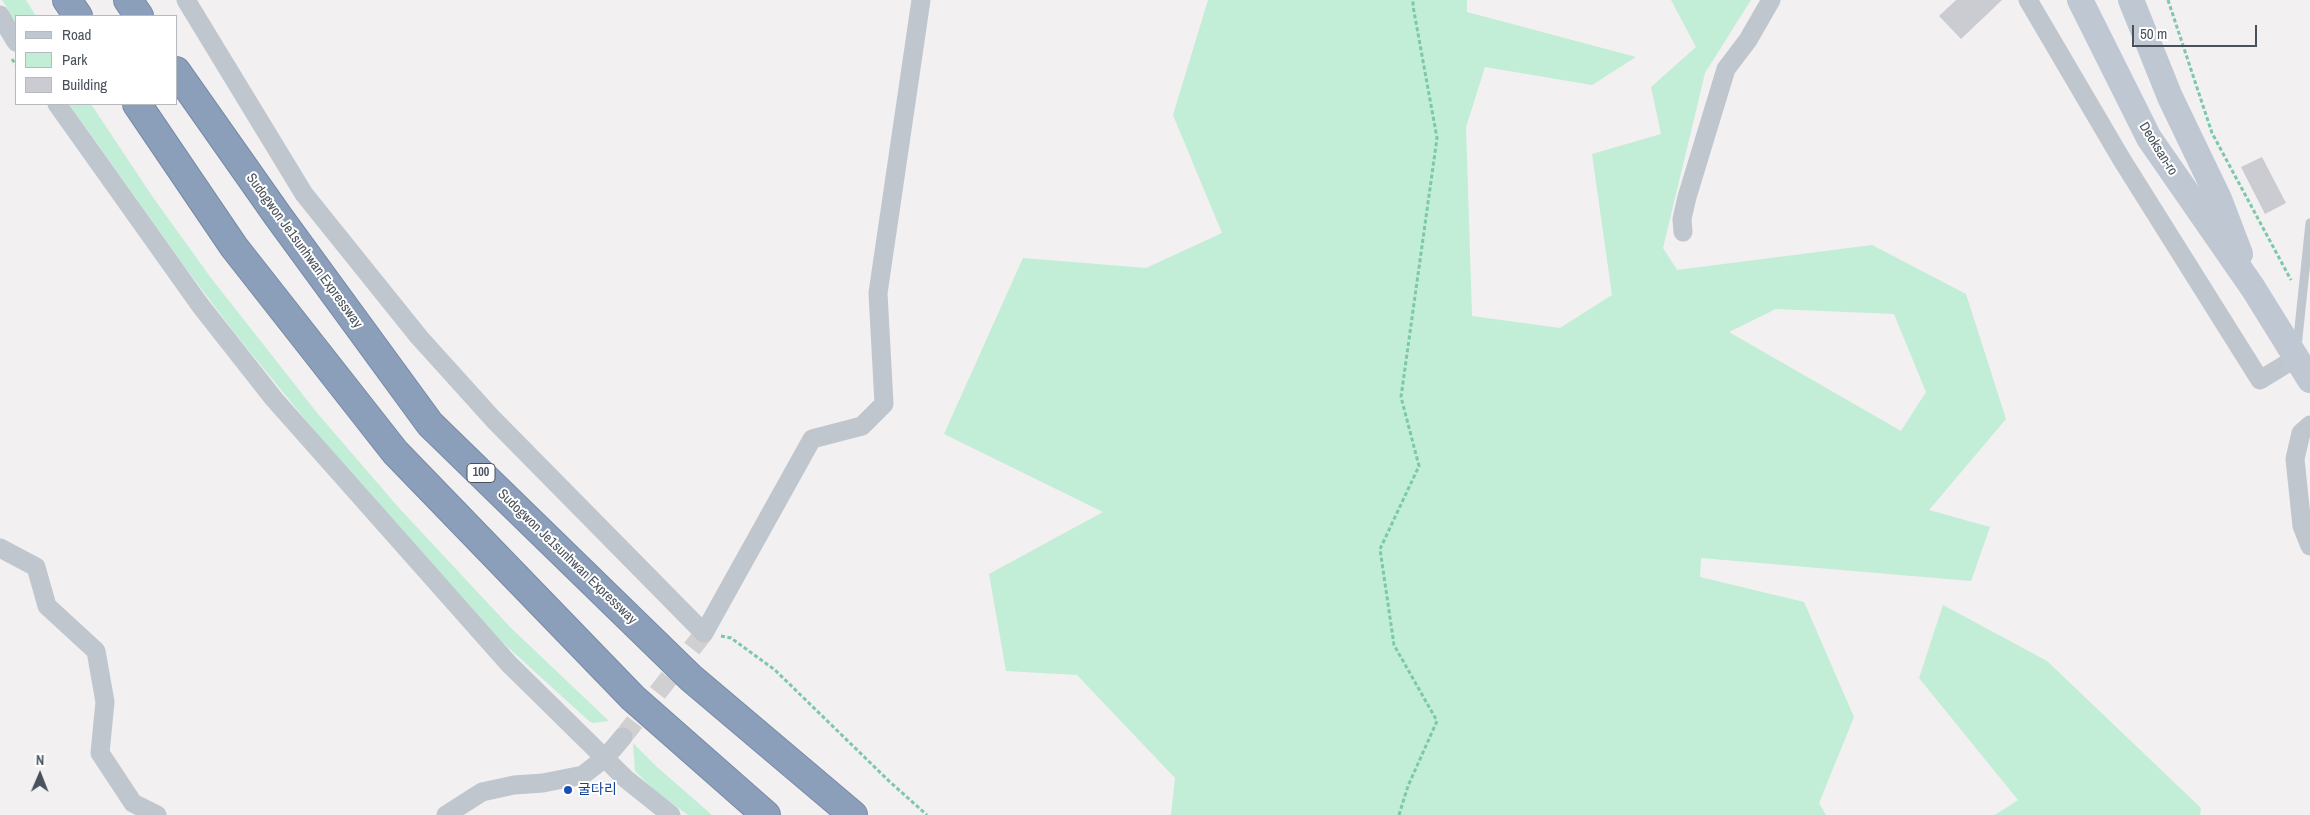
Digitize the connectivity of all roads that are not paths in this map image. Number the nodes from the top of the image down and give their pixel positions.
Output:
1 (67, 0) edge
2 (128, 0) edge
3 (186, 0) edge
4 (921, 0) edge
5 (1771, 0) edge
6 (2028, 0) edge
7 (2080, 0) edge
8 (2130, 0) edge
9 (0, 15) edge
10 (77, 15) edge
11 (138, 15) edge
12 (15, 40) edge
13 (178, 74) edge
14 (58, 105) edge
15 (138, 105) edge
16 (2310, 223) edge
17 (1683, 232) dead end
18 (2253, 288) junction
19 (2296, 358) junction
20 (2310, 380) edge
21 (2310, 425) edge
22 (2310, 546) edge
23 (0, 548) edge
24 (623, 736) tunnel mouth
25 (606, 757) junction
26 (157, 815) edge
27 (446, 815) edge
28 (672, 815) edge
29 (766, 815) edge
30 (853, 815) edge

1 - 10 highway
2 - 11 highway
3 - 4 street
5 - 17 street
6 - 19 street
7 - 18 main road, Deoksan-ro
8 - 18 main road, Deoksan-ro
9 - 12 street
13 - 30 highway, Sudogwon Je1sunhwan Expressway / 100
14 - 25 street
15 - 29 highway
16 - 19 lane
18 - 19 main road, Deoksan-ro
19 - 20 main road, Deoksan-ro
21 - 22 street
23 - 26 street
24 - 25 street
25 - 27 street
25 - 28 street

